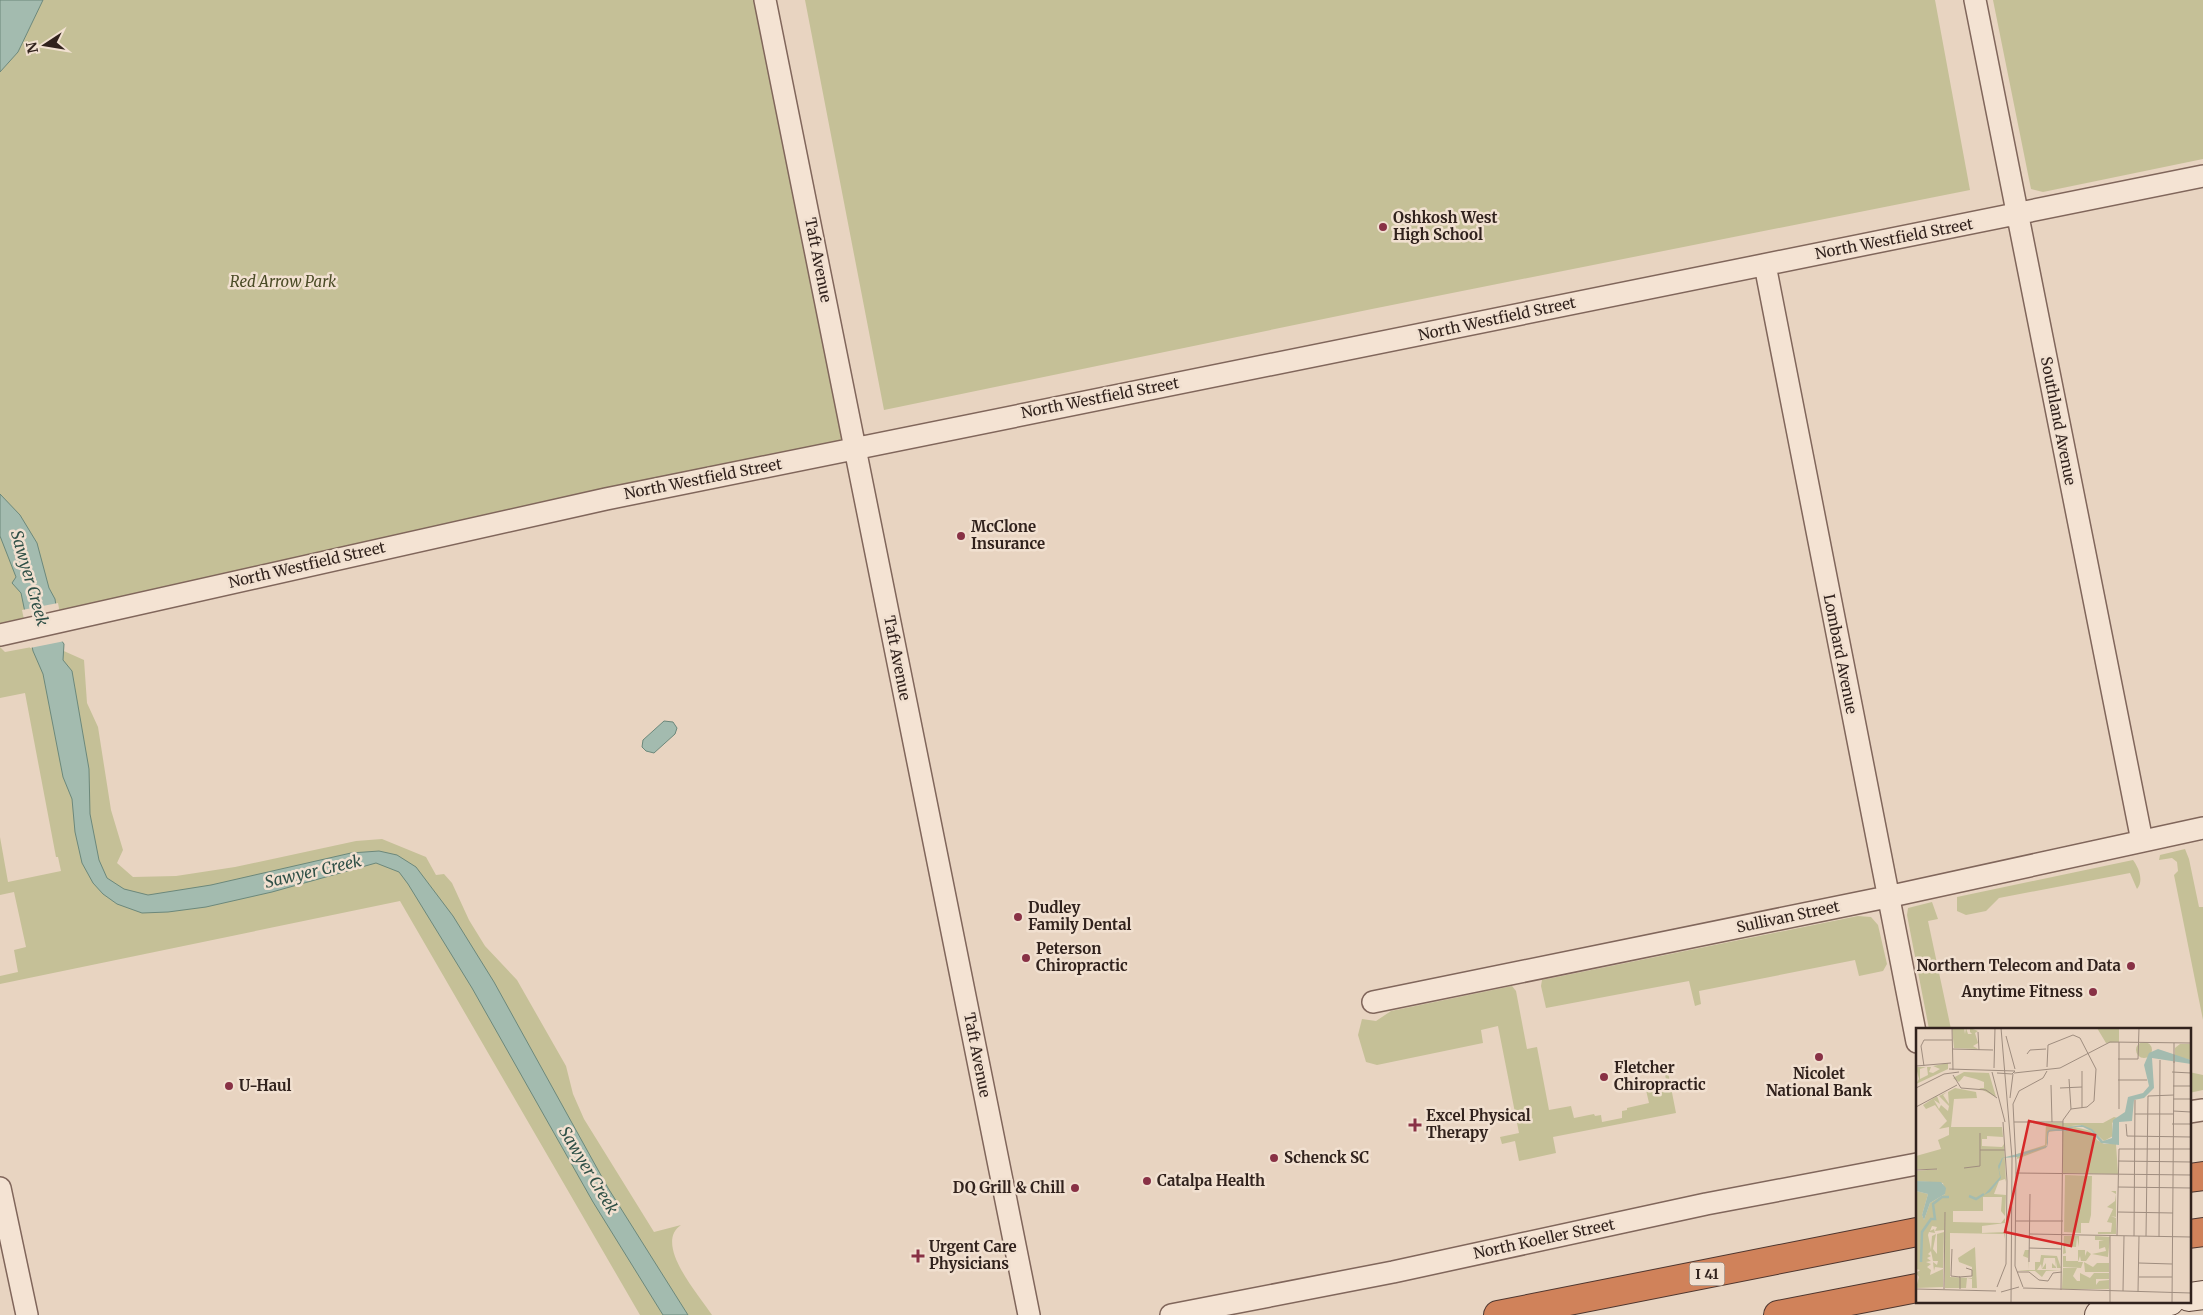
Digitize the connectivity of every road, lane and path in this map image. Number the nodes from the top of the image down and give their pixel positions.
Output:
1 (765, 0) edge
2 (1975, 0) edge
3 (2203, 176) edge
4 (2016, 214) junction
5 (1764, 265) junction
6 (855, 449) junction
7 (7, 633) edge
8 (2203, 828) edge
9 (2142, 841) junction
10 (1888, 897) junction
11 (1373, 1002) dead end
12 (1916, 1037) edge
13 (2203, 1110) edge
14 (2190, 1112) edge
15 (1916, 1164) edge
16 (2203, 1176) edge
17 (2190, 1178) edge
18 (0, 1188) edge
19 (1916, 1232) edge
20 (2203, 1232) edge
21 (2190, 1234) edge
22 (1916, 1288) edge
23 (2203, 1295) edge
24 (2190, 1298) edge
25 (2165, 1302) edge
26 (27, 1315) edge
27 (1029, 1315) edge
28 (1171, 1315) edge
29 (1498, 1315) edge
30 (1778, 1315) edge
31 (2098, 1315) edge

1 - 6 street, Taft Avenue
2 - 4 street, Southland Avenue
3 - 4 street, North Westfield Street
4 - 5 street, North Westfield Street
4 - 9 street, Southland Avenue
5 - 6 street, North Westfield Street
5 - 10 street, Lombard Avenue
6 - 7 street, North Westfield Street
6 - 27 street, Taft Avenue
8 - 9 street, Sullivan Street
9 - 10 street, Sullivan Street
10 - 11 street, Sullivan Street
10 - 12 street, Lombard Avenue
13 - 14 street
15 - 28 street, North Koeller Street
16 - 17 highway
18 - 26 street
19 - 29 highway, I 41
20 - 21 highway
22 - 30 highway
23 - 24 street
25 - 31 street

